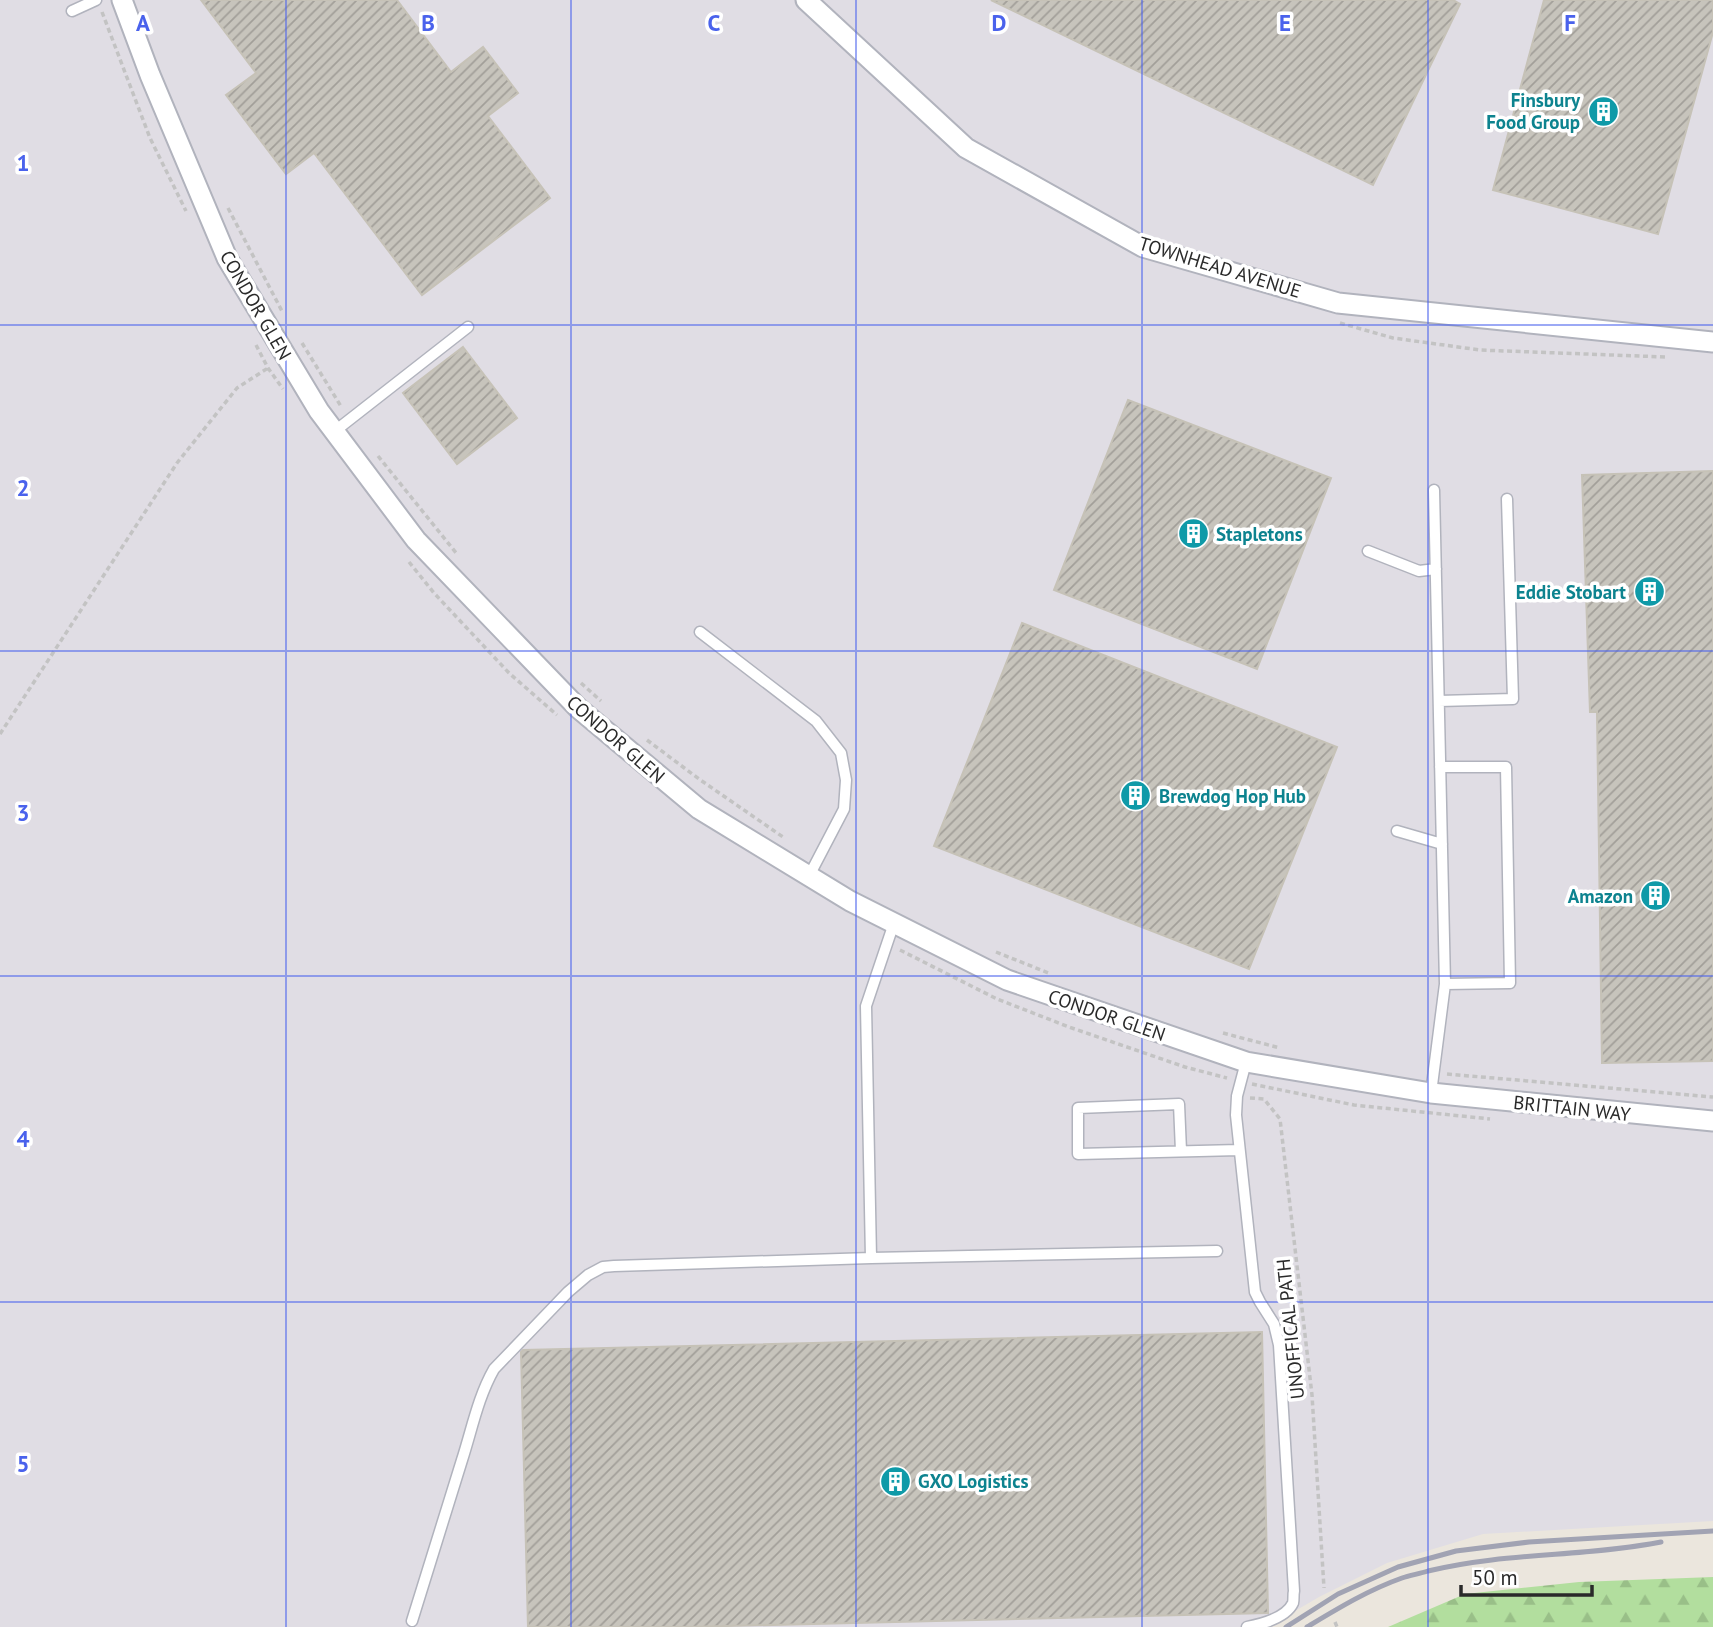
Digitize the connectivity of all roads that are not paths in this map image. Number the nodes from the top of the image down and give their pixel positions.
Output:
1 (96, 0) edge
2 (122, 0) edge
3 (806, 0) edge
4 (72, 11) dead end
5 (468, 327) dead end
6 (1713, 342) edge
7 (335, 431) junction
8 (1434, 490) dead end
9 (1507, 499) dead end
10 (1368, 551) dead end
11 (1436, 569) junction
12 (700, 632) dead end
13 (1438, 701) junction
14 (1440, 767) junction
15 (1397, 831) dead end
16 (1442, 844) junction
17 (809, 876) junction
18 (894, 923) junction
19 (1445, 984) junction
20 (1246, 1062) junction
21 (1431, 1093) junction
22 (1713, 1121) edge
23 (1239, 1150) junction
24 (1181, 1151) junction
25 (1217, 1251) dead end
26 (872, 1258) junction
27 (412, 1621) dead end
28 (1247, 1627) edge

1 - 4 lane
2 - 7 street, CONDOR GLEN
3 - 6 street, TOWNHEAD AVENUE
5 - 7 lane
7 - 17 street, CONDOR GLEN
8 - 11 lane
9 - 13 lane
10 - 11 lane
11 - 13 lane
12 - 17 lane
13 - 14 lane
14 - 16 lane
14 - 19 lane
15 - 16 lane
16 - 19 lane
17 - 18 street, CONDOR GLEN
18 - 20 street, CONDOR GLEN
18 - 26 lane
19 - 21 lane
20 - 21 street, CONDOR GLEN
20 - 23 lane
21 - 22 street, BRITTAIN WAY
23 - 24 lane
23 - 28 lane
24 - 24 lane
25 - 26 lane
26 - 27 lane

